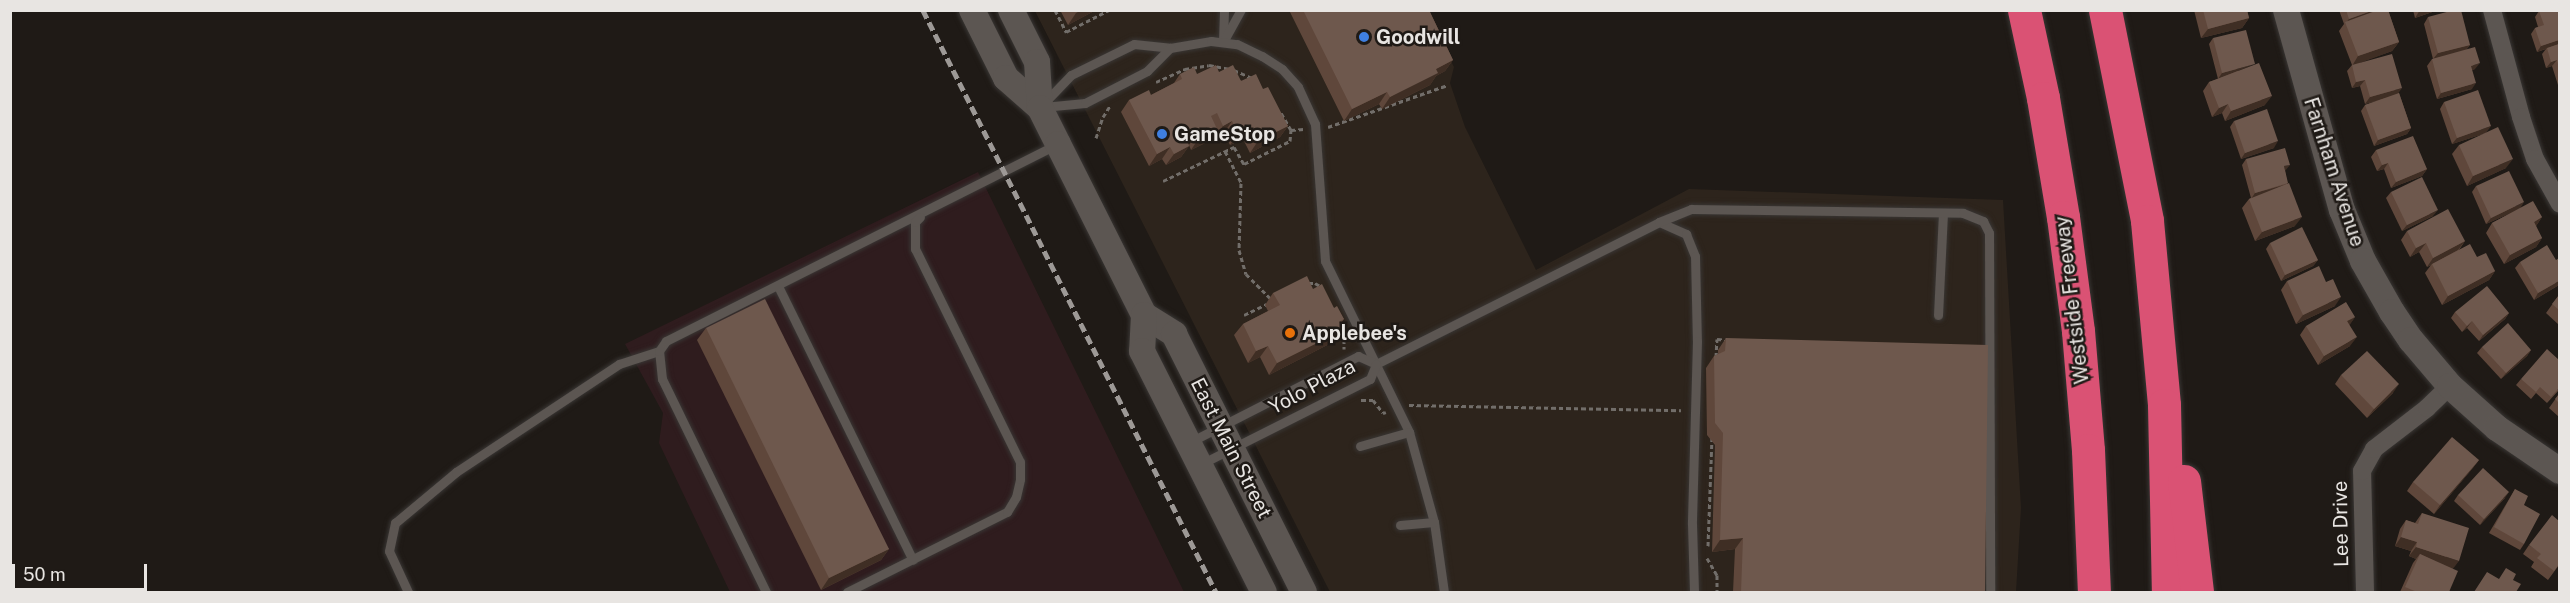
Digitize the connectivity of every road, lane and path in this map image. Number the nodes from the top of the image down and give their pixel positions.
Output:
1 (972, 10) edge
2 (1011, 10) edge
3 (1056, 10) edge
4 (1109, 10) edge
5 (1224, 10) edge
6 (1241, 10) edge
7 (2024, 10) edge
8 (2105, 10) edge
9 (2286, 10) edge
10 (2492, 10) edge
11 (1222, 42) junction
12 (1170, 48) junction
13 (1254, 80) edge
14 (1147, 85) dead end
15 (1448, 85) dead end
16 (1118, 101) dead end
17 (1278, 106) edge
18 (1040, 108) junction
19 (1315, 128) junction
20 (1291, 130) junction
21 (1096, 138) dead end
22 (1058, 144) junction
23 (1225, 151) junction
24 (1163, 181) dead end
25 (2559, 204) edge
26 (1942, 213) junction
27 (921, 215) junction
28 (2147, 221) junction
29 (1659, 222) junction
30 (778, 286) junction
31 (1300, 287) edge
32 (1325, 295) edge
33 (1144, 315) junction
34 (1244, 315) dead end
35 (1938, 315) dead end
36 (1340, 324) edge
37 (1740, 340) edge
38 (659, 351) junction
39 (1337, 356) dead end
40 (1716, 363) edge
41 (1376, 364) junction
42 (2450, 386) junction
43 (1357, 400) dead end
44 (1397, 408) junction
45 (1695, 410) junction
46 (1409, 432) junction
47 (1712, 434) edge
48 (1226, 438) junction
49 (1360, 446) dead end
50 (2088, 450) junction
51 (1194, 454) junction
52 (2559, 471) edge
53 (1434, 522) junction
54 (1400, 525) dead end
55 (913, 560) junction
56 (408, 592) edge
57 (766, 592) edge
58 (847, 592) edge
59 (1264, 592) edge
60 (1304, 592) edge
61 (1444, 592) edge
62 (1694, 592) edge
63 (1717, 592) edge
64 (1990, 592) edge
65 (2072, 592) edge
66 (2094, 592) edge
67 (2168, 592) edge
68 (2197, 592) edge
69 (2365, 592) edge

1 - 18 main road, East Main Street
2 - 18 main road, East Main Street
3 - 4 path
5 - 11 lane
6 - 11 lane
7 - 50 highway, Westside Freeway
8 - 28 highway
9 - 42 main road, Farnham Avenue
10 - 25 street
11 - 12 lane
11 - 19 lane
12 - 18 lane
12 - 18 lane
13 - 14 path
15 - 19 path
16 - 21 path
17 - 20 path
18 - 22 main road, East Main Street
19 - 20 path
19 - 41 lane
20 - 23 path
22 - 27 lane
22 - 33 main road, East Main Street
23 - 24 path
23 - 34 path
26 - 29 lane
26 - 35 lane
26 - 64 lane
27 - 30 lane
27 - 55 lane
28 - 67 highway
28 - 68 highway
29 - 41 lane
29 - 45 lane
30 - 38 lane
30 - 55 lane
31 - 32 path
33 - 48 main road, East Main Street
33 - 51 main road, East Main Street
36 - 39 path
37 - 40 path
38 - 56 lane
38 - 57 lane
41 - 44 lane
41 - 48 lane, Yolo Plaza
41 - 48 lane, Yolo Plaza
42 - 52 main road, Farnham Avenue
42 - 69 street, Lee Drive
43 - 44 path
44 - 45 path
44 - 46 lane
45 - 62 lane
46 - 49 lane
46 - 53 lane
47 - 63 path
48 - 51 lane, Yolo Plaza
48 - 51 lane, Yolo Plaza
48 - 60 main road, East Main Street
50 - 65 highway
50 - 66 highway, Westside Freeway
51 - 59 main road, East Main Street
53 - 54 lane
53 - 61 lane
55 - 58 lane

